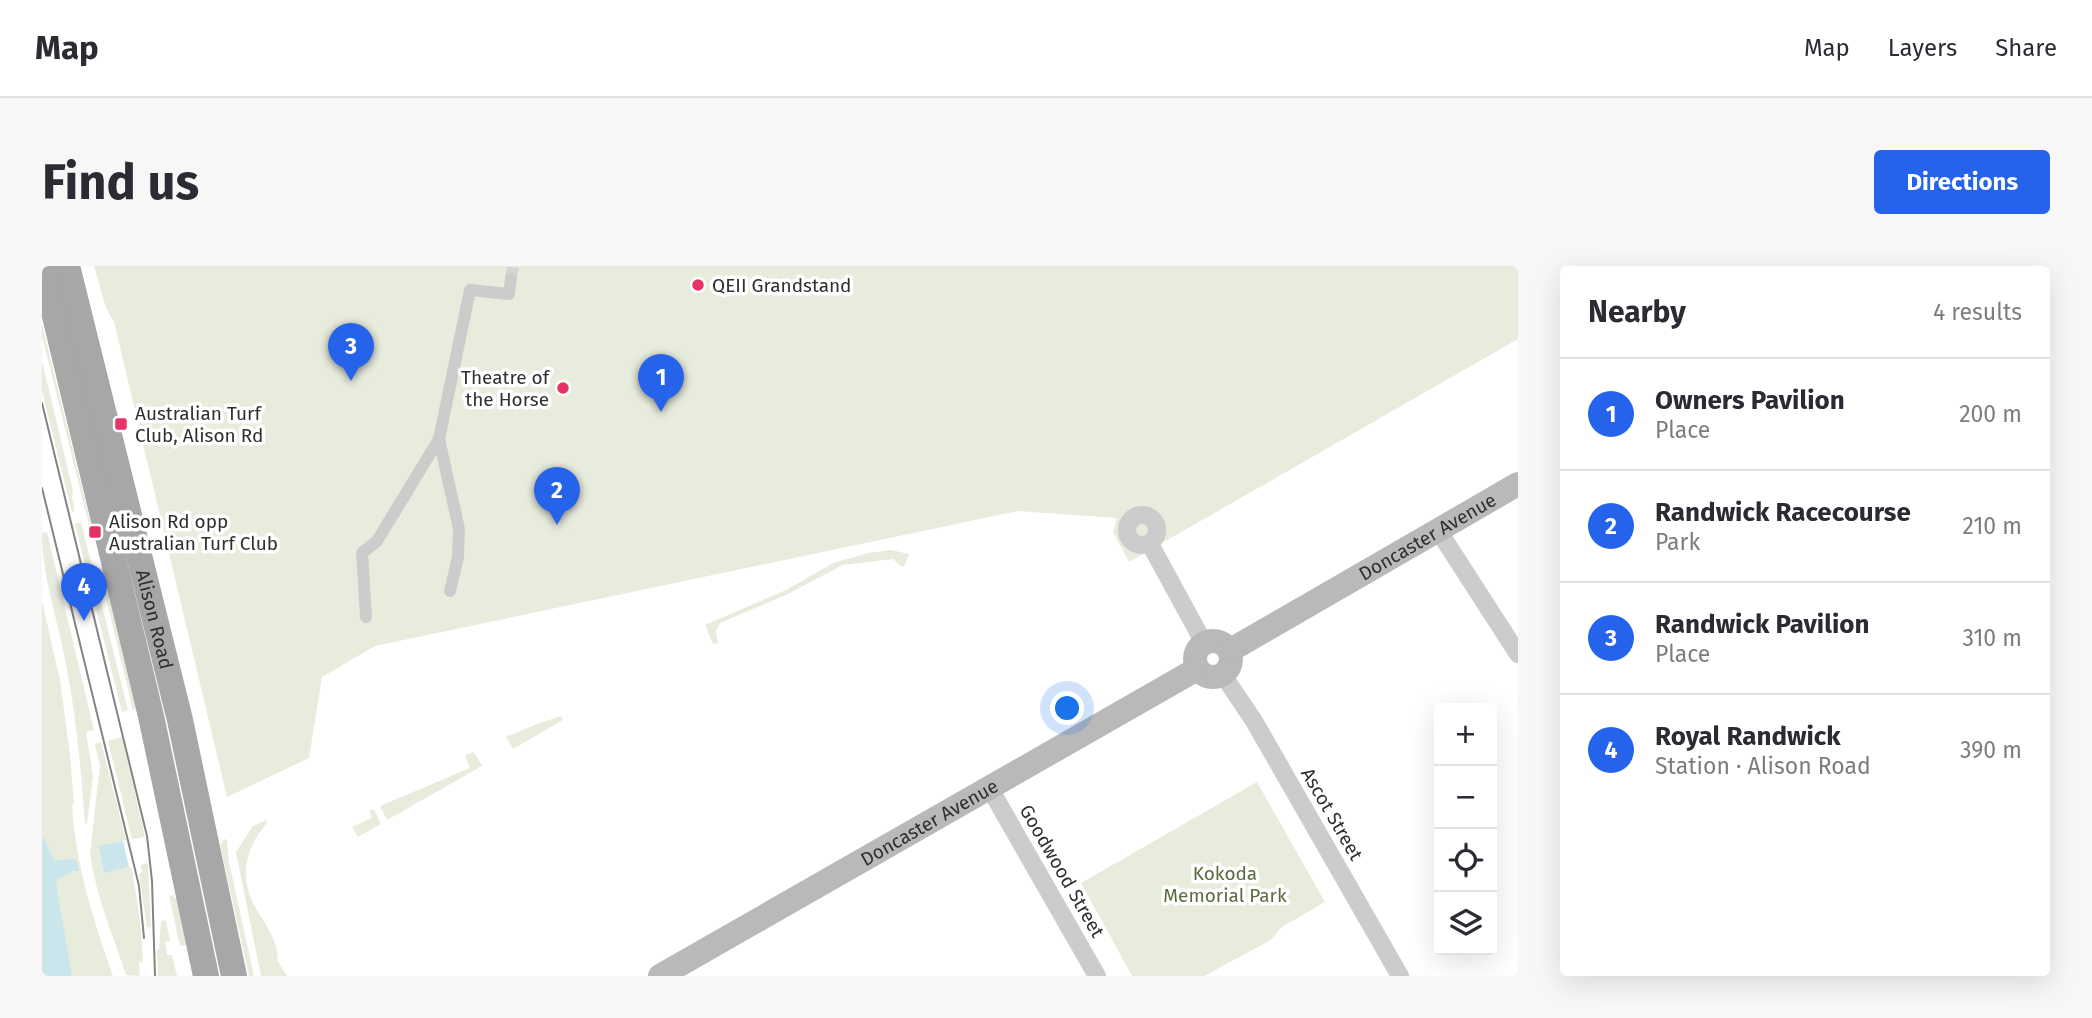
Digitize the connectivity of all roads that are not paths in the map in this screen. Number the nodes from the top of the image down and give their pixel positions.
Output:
1 (43, 266) edge
2 (66, 266) edge
3 (511, 279) dead end
4 (439, 439) junction
5 (1518, 484) edge
6 (1438, 530) junction
7 (1150, 544) dead end
8 (450, 591) dead end
9 (366, 617) dead end
10 (1204, 643) junction
11 (1518, 654) edge
12 (1226, 663) junction
13 (1197, 668) junction
14 (989, 787) junction
15 (206, 976) edge
16 (233, 976) edge
17 (660, 976) edge
18 (1097, 976) edge
19 (1400, 976) edge

1 - 15 main road, Alison Road
2 - 16 main road, Alison Road
3 - 4 street
4 - 8 street
4 - 9 street
5 - 6 main road, Doncaster Avenue
6 - 11 street
6 - 12 main road, Doncaster Avenue
7 - 10 street
10 - 12 main road
10 - 13 main road
12 - 13 main road
12 - 19 street, Ascot Street
13 - 14 main road, Doncaster Avenue
14 - 17 main road, Doncaster Avenue
14 - 18 street, Goodwood Street

